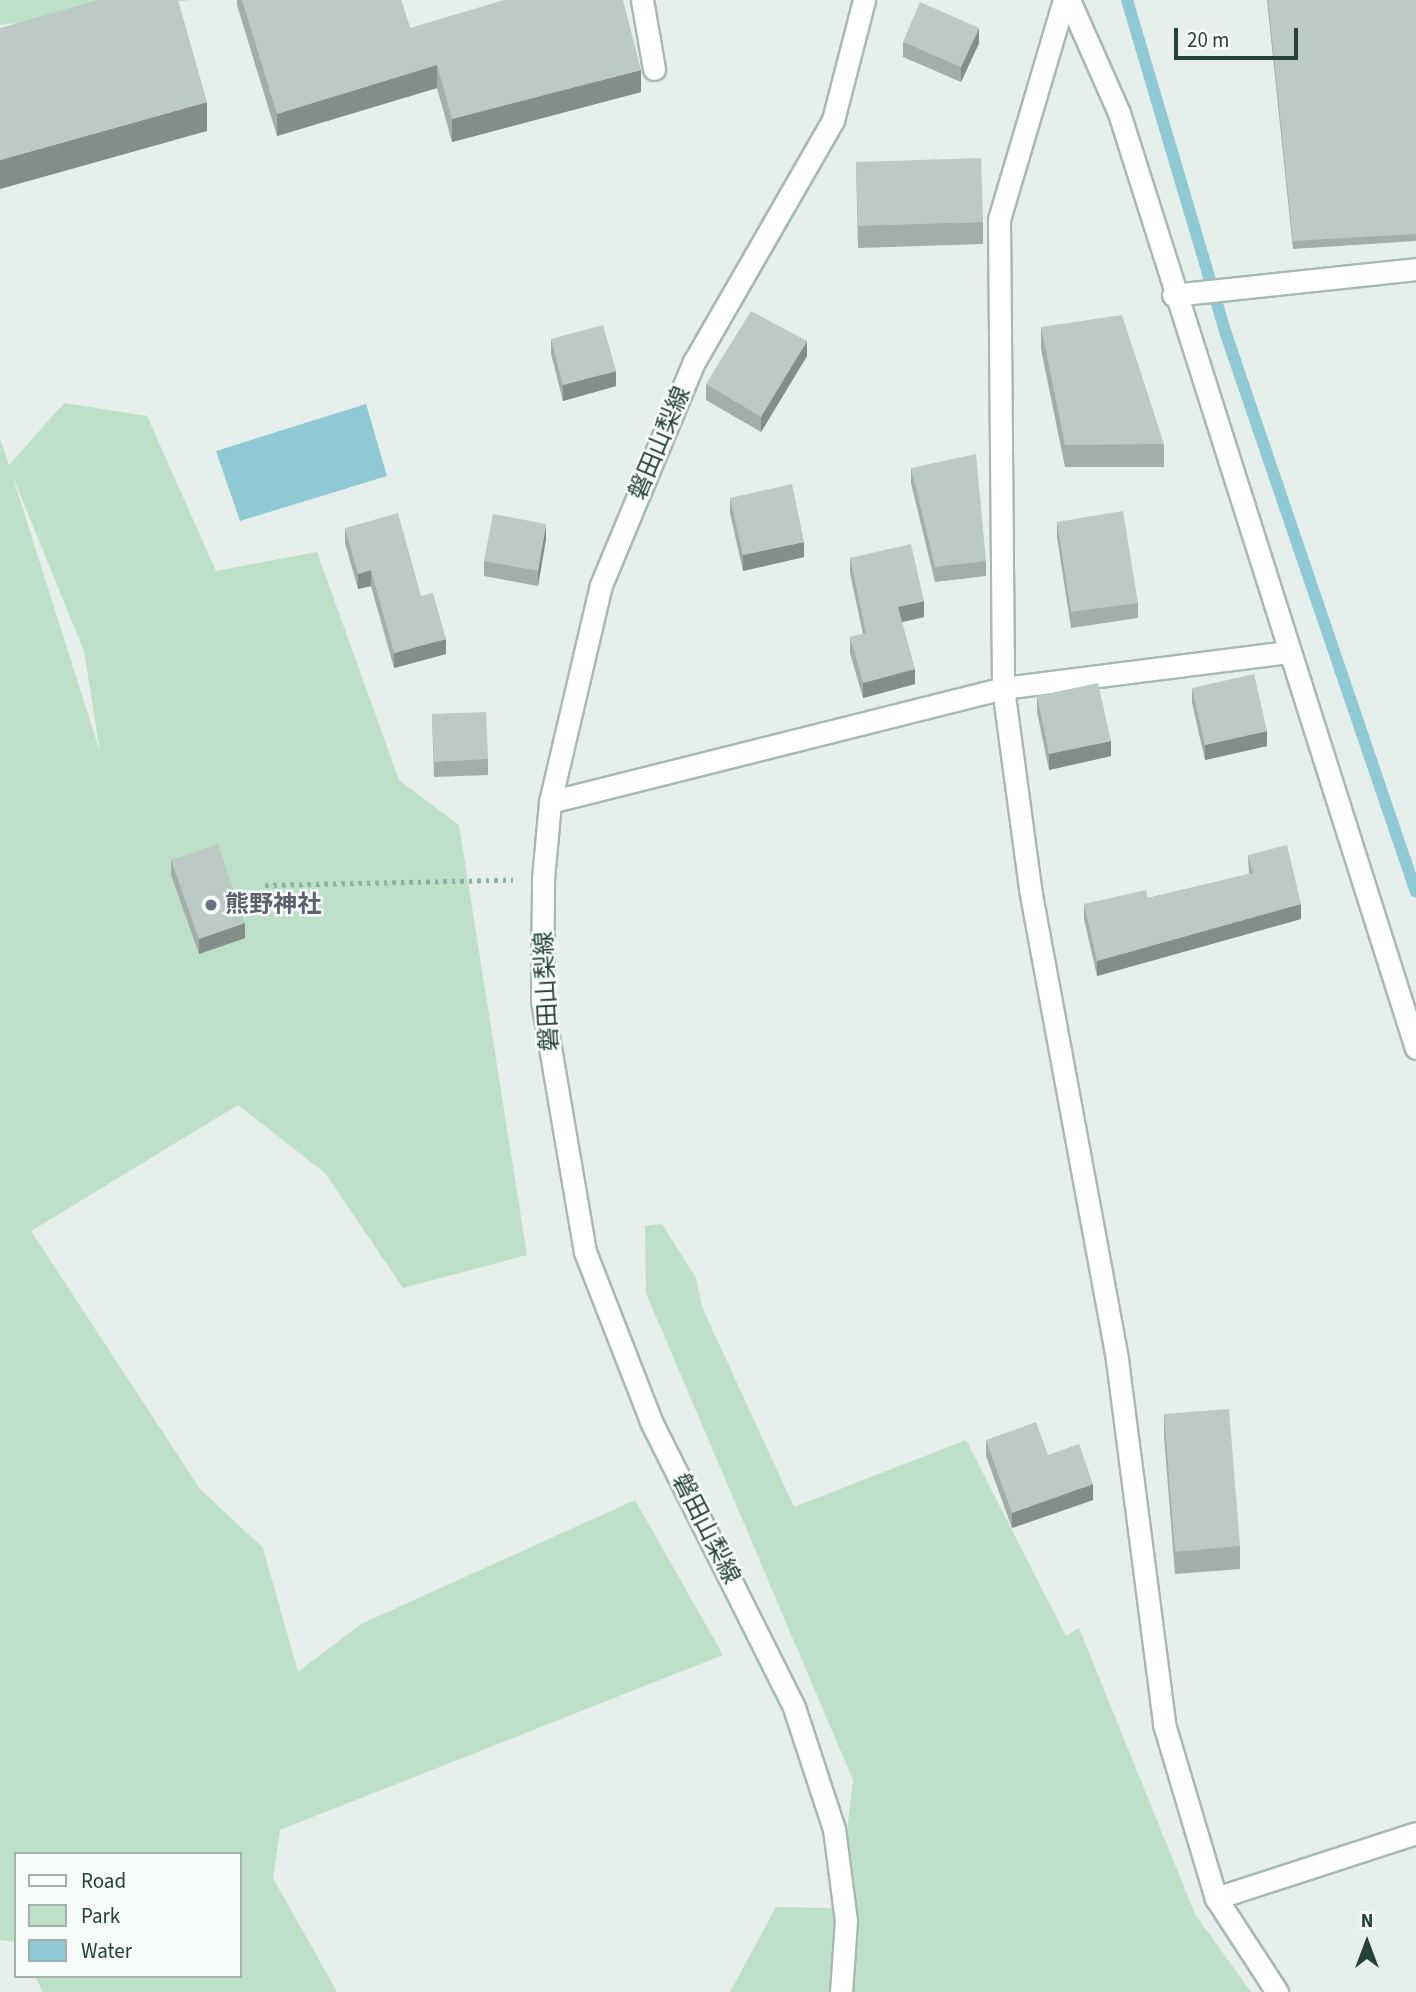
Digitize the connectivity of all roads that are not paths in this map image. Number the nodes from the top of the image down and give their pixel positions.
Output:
1 (642, 0) edge
2 (864, 0) edge
3 (1066, 0) edge
4 (654, 69) dead end
5 (1416, 269) edge
6 (1173, 295) junction
7 (1286, 652) junction
8 (1003, 688) junction
9 (550, 802) junction
10 (1416, 1048) edge
11 (1416, 1833) edge
12 (1216, 1898) junction
13 (841, 1992) edge
14 (1277, 1992) edge

1 - 4 street
2 - 9 street, 磐田山梨線
3 - 6 street
3 - 8 street
5 - 6 street
6 - 7 street
7 - 8 street
7 - 10 street
8 - 9 street
8 - 12 street
9 - 13 street, 磐田山梨線
11 - 12 street
12 - 14 street

